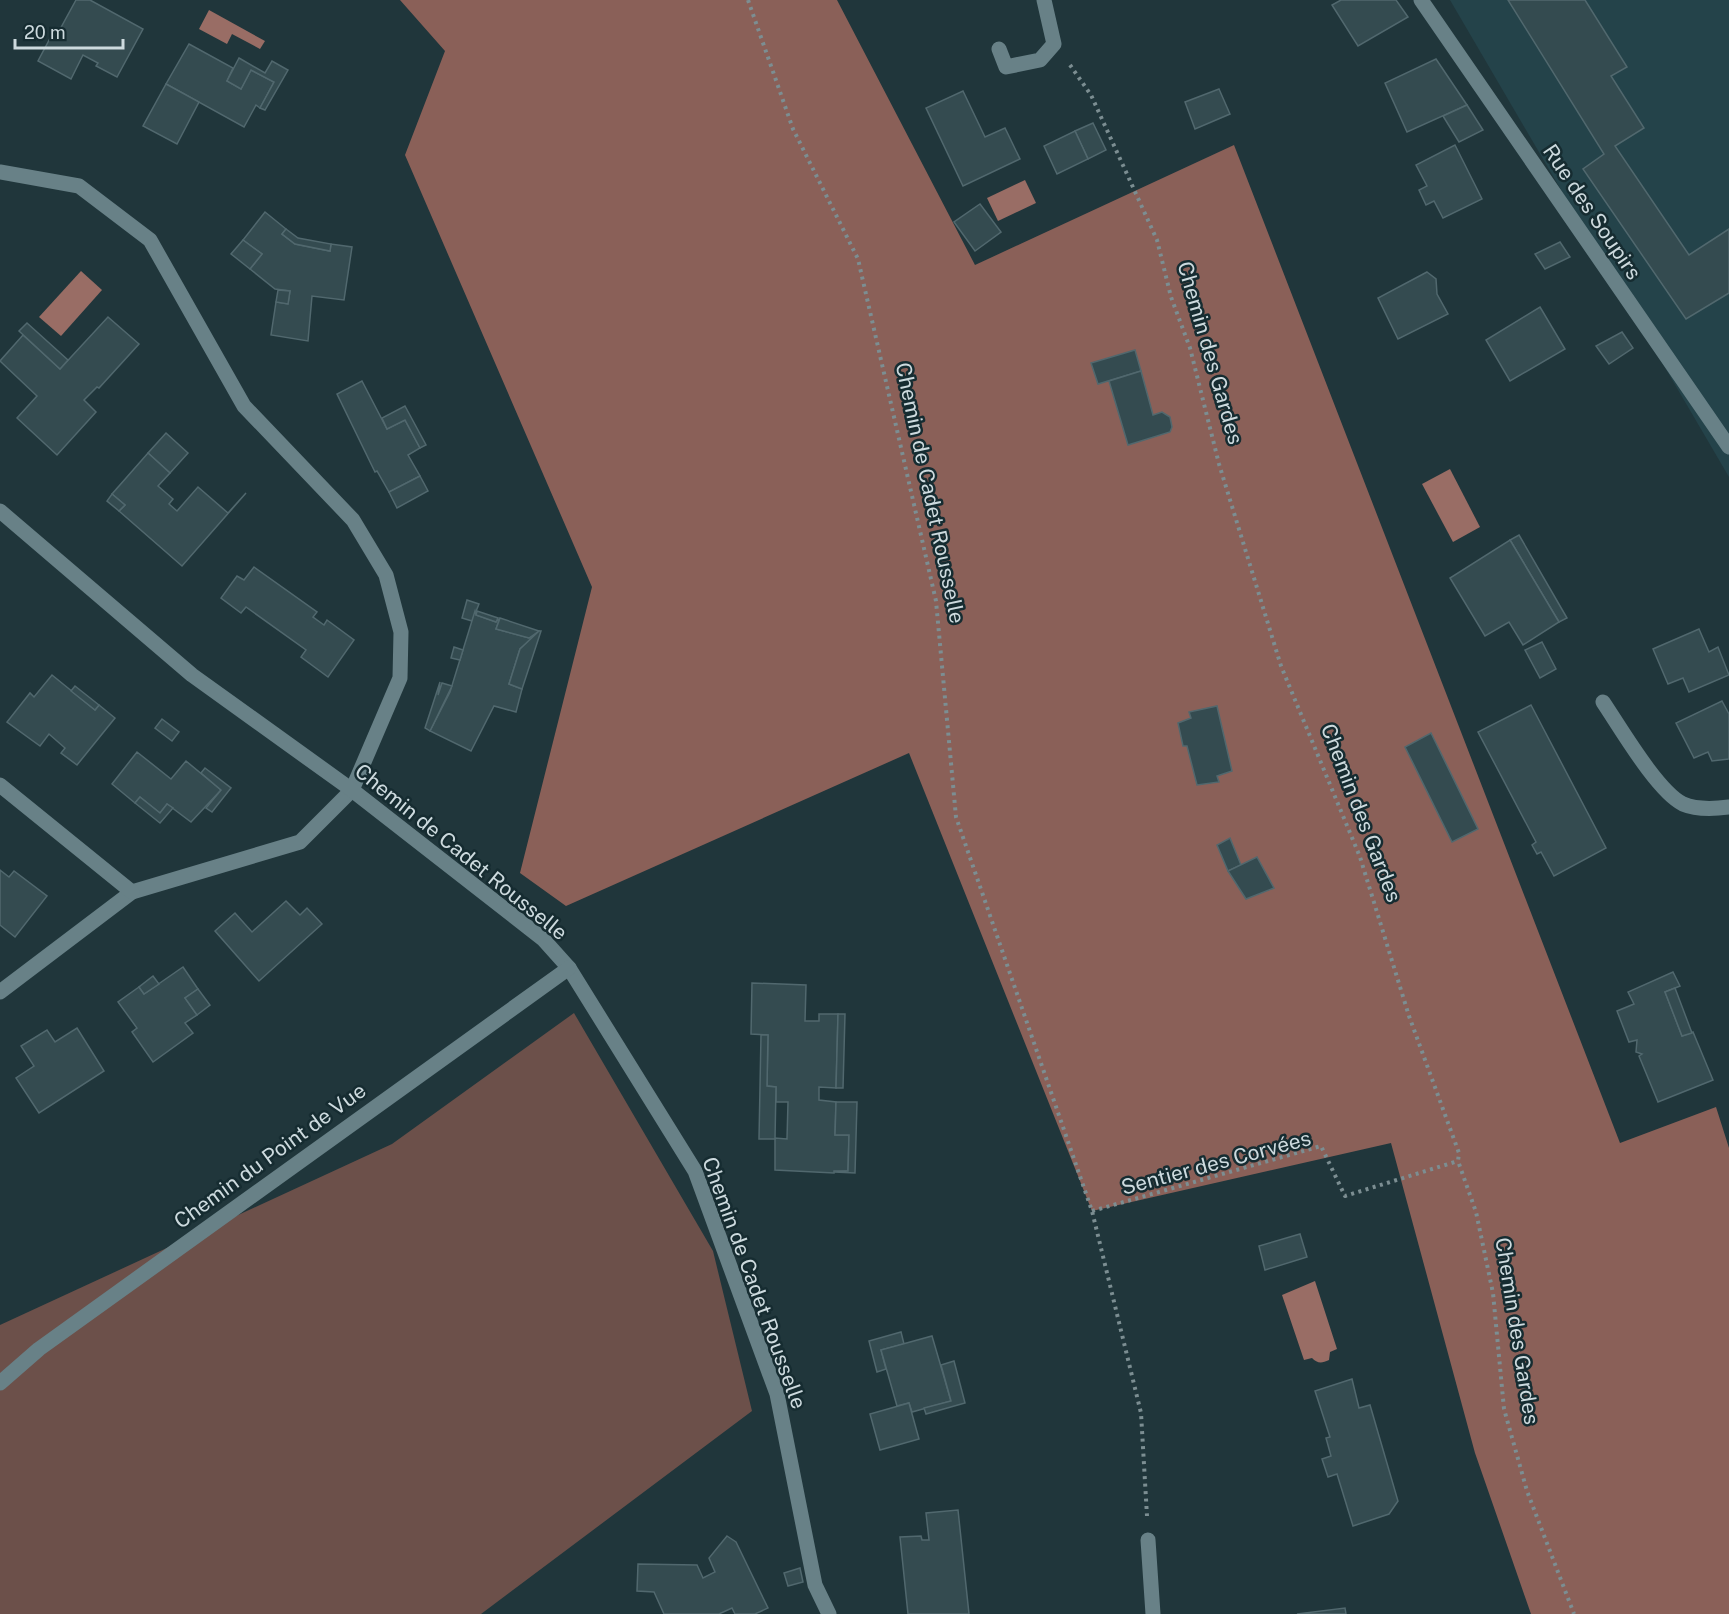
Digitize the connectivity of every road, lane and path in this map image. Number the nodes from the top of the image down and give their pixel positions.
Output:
1 (748, 0) edge
2 (1044, 0) edge
3 (1421, 0) edge
4 (1054, 44) junction
5 (999, 49) dead end
6 (0, 172) edge
7 (1729, 447) edge
8 (0, 511) edge
9 (1603, 702) dead end
10 (0, 785) edge
11 (352, 790) junction
12 (1729, 807) edge
13 (132, 892) junction
14 (569, 968) junction
15 (0, 992) edge
16 (1458, 1161) junction
17 (1092, 1211) junction
18 (0, 1383) edge
19 (1148, 1540) joint
20 (828, 1614) edge
21 (1153, 1614) edge
22 (1574, 1614) edge

1 - 17 path, Chemin de Cadet Rousselle
2 - 4 street
3 - 7 street, Rue des Soupirs
4 - 5 street
4 - 16 path, Chemin des Gardes
6 - 11 street
8 - 11 street, Chemin de Cadet Rousselle
9 - 12 street
10 - 13 street
11 - 13 street
11 - 14 street, Chemin de Cadet Rousselle
13 - 15 street
14 - 18 street, Chemin du Point de Vue
14 - 20 street, Chemin de Cadet Rousselle
16 - 17 path, Sentier des Corvées
16 - 22 path, Chemin des Gardes
17 - 19 path, Chemin de Cadet Rousselle
19 - 21 street

